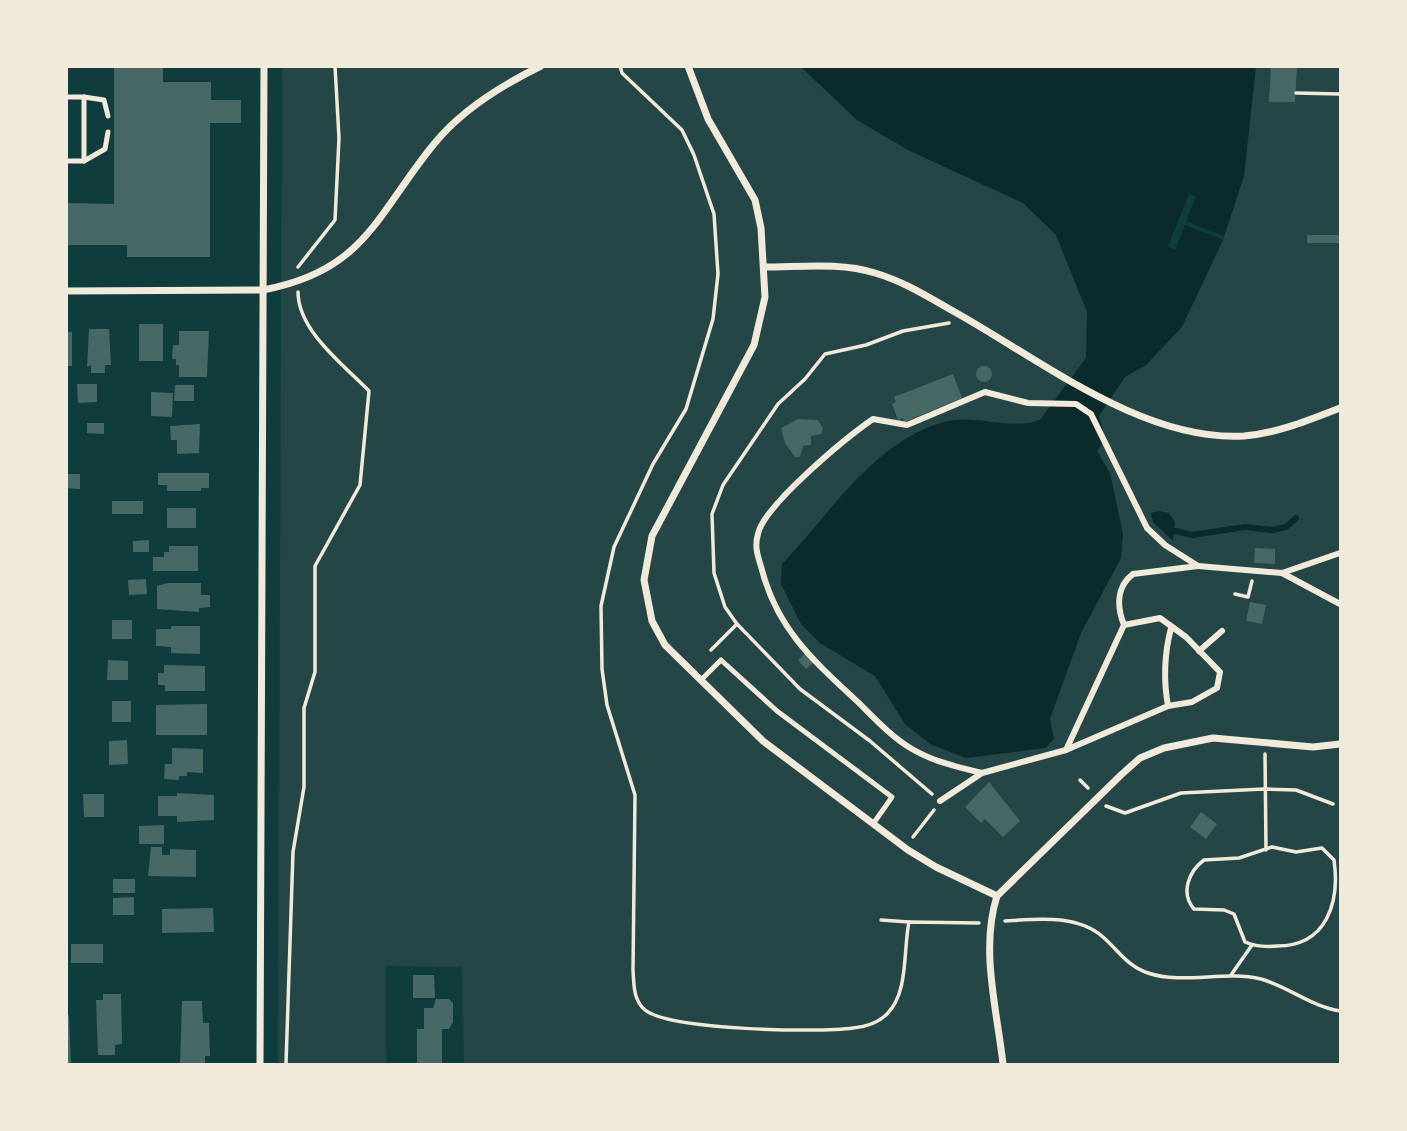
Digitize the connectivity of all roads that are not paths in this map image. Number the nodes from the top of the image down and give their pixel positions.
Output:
1 (264, 66) edge
2 (541, 66) edge
3 (688, 66) edge
4 (66, 97) edge
5 (84, 97) junction
6 (108, 116) dead end
7 (108, 132) dead end
8 (66, 161) edge
9 (84, 161) junction
10 (764, 267) junction
11 (263, 290) junction
12 (66, 291) edge
13 (1340, 408) edge
14 (1340, 553) edge
15 (1198, 566) junction
16 (1282, 573) junction
17 (1340, 604) edge
18 (1124, 625) junction
19 (1171, 628) junction
20 (1222, 631) dead end
21 (1199, 651) junction
22 (701, 680) junction
23 (1168, 706) junction
24 (1340, 744) edge
25 (1066, 750) junction
26 (982, 773) junction
27 (940, 801) road end
28 (873, 824) junction
29 (997, 896) junction
30 (260, 1065) edge
31 (1003, 1065) edge

1 - 11 street
2 - 11 street
3 - 10 street
4 - 5 lane
5 - 6 lane
5 - 9 lane
7 - 9 lane
8 - 9 lane
10 - 13 street
10 - 22 street
11 - 12 street
11 - 30 street
14 - 16 street
15 - 16 street
15 - 18 street
15 - 26 street
16 - 17 street
18 - 19 street
18 - 25 street
19 - 21 street
19 - 23 street
20 - 21 street
21 - 23 street
22 - 28 street
22 - 28 lane
23 - 25 street
24 - 29 street
25 - 26 street
26 - 27 street
28 - 29 street
29 - 31 street

